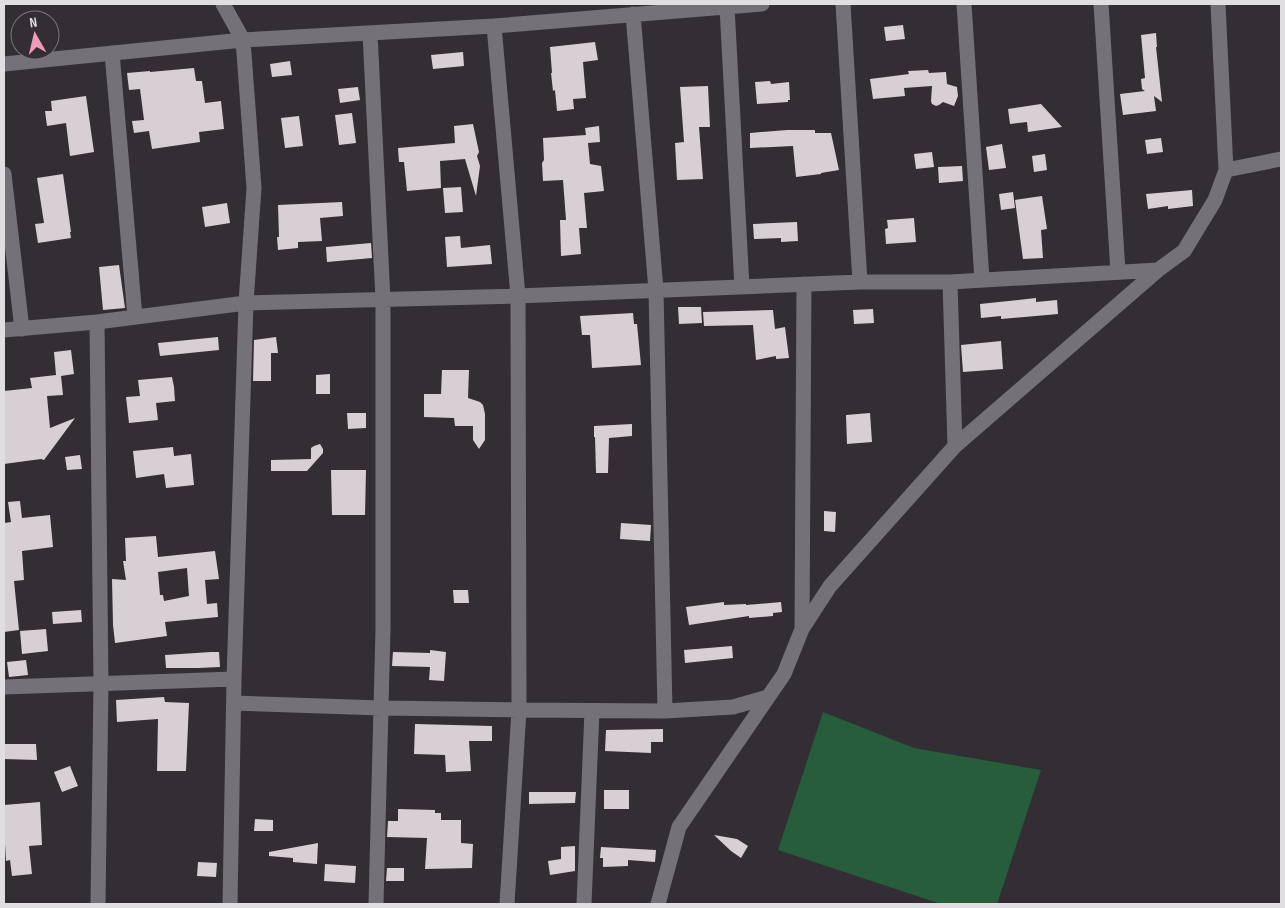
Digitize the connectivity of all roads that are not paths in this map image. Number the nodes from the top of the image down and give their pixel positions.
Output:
1 (223, 4) edge
2 (762, 4) edge
3 (843, 4) edge
4 (964, 4) edge
5 (1101, 4) edge
6 (1218, 4) edge
7 (727, 7) junction
8 (634, 14) junction
9 (494, 26) junction
10 (370, 33) junction
11 (243, 40) junction
12 (112, 53) junction
13 (4, 64) edge
14 (1281, 159) edge
15 (1226, 170) junction
16 (4, 174) edge
17 (1158, 270) junction
18 (1118, 272) junction
19 (982, 280) junction
20 (860, 282) junction
21 (950, 282) junction
22 (804, 284) junction
23 (742, 287) junction
24 (656, 290) junction
25 (518, 296) junction
26 (383, 300) junction
27 (246, 303) junction
28 (135, 317) junction
29 (97, 322) junction
30 (22, 329) junction
31 (4, 330) edge
32 (954, 446) junction
33 (802, 629) junction
34 (234, 679) junction
35 (101, 684) junction
36 (4, 688) edge
37 (768, 697) junction
38 (234, 703) junction
39 (381, 708) junction
40 (519, 710) junction
41 (592, 711) junction
42 (665, 711) junction
43 (98, 904) edge
44 (230, 904) edge
45 (376, 904) edge
46 (507, 904) edge
47 (584, 904) edge
48 (658, 904) edge

1 - 11 street
2 - 7 street
3 - 20 street
4 - 19 street
5 - 18 street
6 - 15 street
7 - 8 street
7 - 23 street
8 - 9 street
8 - 24 street
9 - 10 street
9 - 25 street
10 - 11 street
10 - 26 street
11 - 12 street
11 - 27 street
12 - 13 street
12 - 28 street
14 - 15 street
15 - 17 street
16 - 30 street
17 - 18 street
17 - 32 street
18 - 19 street
19 - 21 street
20 - 21 street
20 - 22 street
21 - 32 street
22 - 23 street
22 - 33 street
23 - 24 street
24 - 25 street
24 - 42 street
25 - 26 street
25 - 40 street
26 - 27 street
26 - 39 street
27 - 28 street
27 - 34 street
28 - 29 street
29 - 30 street
29 - 35 street
30 - 31 street
32 - 33 street
33 - 37 street
34 - 35 street
34 - 38 street
35 - 36 street
35 - 43 street
37 - 42 street
37 - 48 street
38 - 39 street
38 - 44 street
39 - 40 street
39 - 45 street
40 - 41 street
40 - 46 street
41 - 42 street
41 - 47 street

